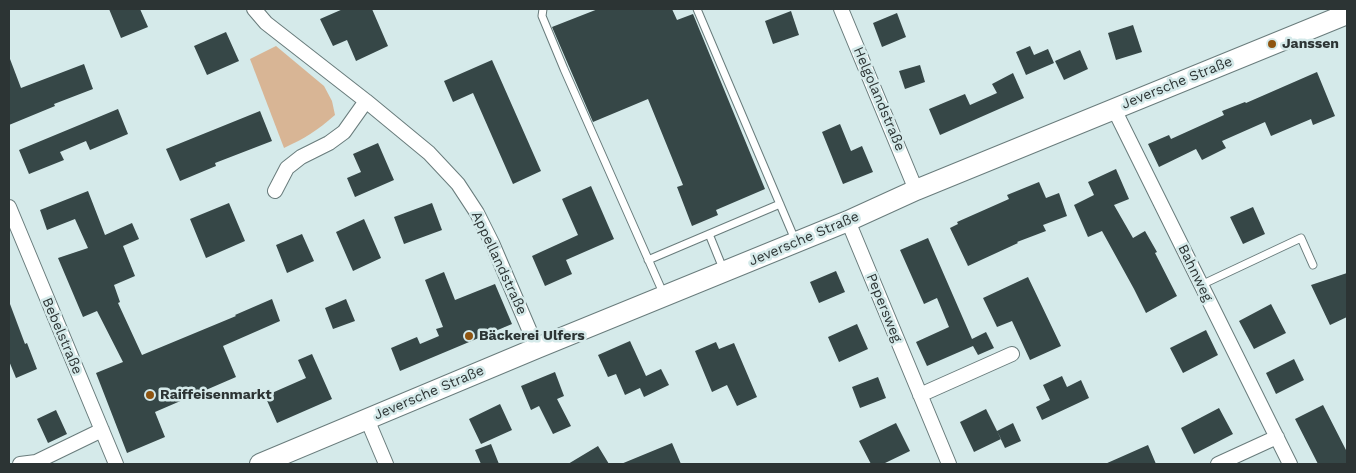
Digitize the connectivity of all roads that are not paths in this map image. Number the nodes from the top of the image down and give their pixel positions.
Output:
1 (254, 9) edge
2 (543, 9) edge
3 (696, 9) edge
4 (841, 9) edge
5 (1347, 14) edge
6 (366, 101) junction
7 (1114, 109) junction
8 (916, 190) junction
9 (275, 191) dead end
10 (780, 204) junction
11 (9, 207) edge
12 (848, 220) junction
13 (709, 234) junction
14 (796, 242) junction
15 (648, 260) junction
16 (1313, 265) dead end
17 (724, 272) junction
18 (1201, 284) junction
19 (664, 296) junction
20 (537, 348) junction
21 (1012, 354) dead end
22 (920, 395) junction
23 (367, 419) junction
24 (102, 430) junction
25 (1277, 437) junction
26 (20, 464) edge
27 (116, 464) edge
28 (260, 464) edge
29 (386, 464) edge
30 (949, 464) edge
31 (1218, 464) edge
32 (1290, 464) edge

1 - 6 street, Appellandstraße
2 - 15 lane
3 - 10 lane
4 - 8 street, Helgolandstraße
5 - 7 street, Jeversche Straße
6 - 9 street
6 - 20 street, Appellandstraße
7 - 8 street, Jeversche Straße
7 - 18 street, Bahnweg
8 - 12 street, Jeversche Straße
10 - 13 lane
10 - 14 lane
11 - 24 street, Bebelstraße
12 - 14 street, Jeversche Straße
12 - 22 street, Pepersweg
13 - 15 lane
13 - 17 lane
14 - 17 street, Jeversche Straße
15 - 19 lane
16 - 18 lane
17 - 19 street, Jeversche Straße
18 - 25 street, Bahnweg
19 - 20 street, Jeversche Straße
20 - 23 street, Jeversche Straße
21 - 22 street
22 - 30 street, Pepersweg
23 - 28 street, Jeversche Straße
23 - 29 street
24 - 26 street
24 - 27 street, Bebelstraße
25 - 31 street
25 - 32 street, Bahnweg

